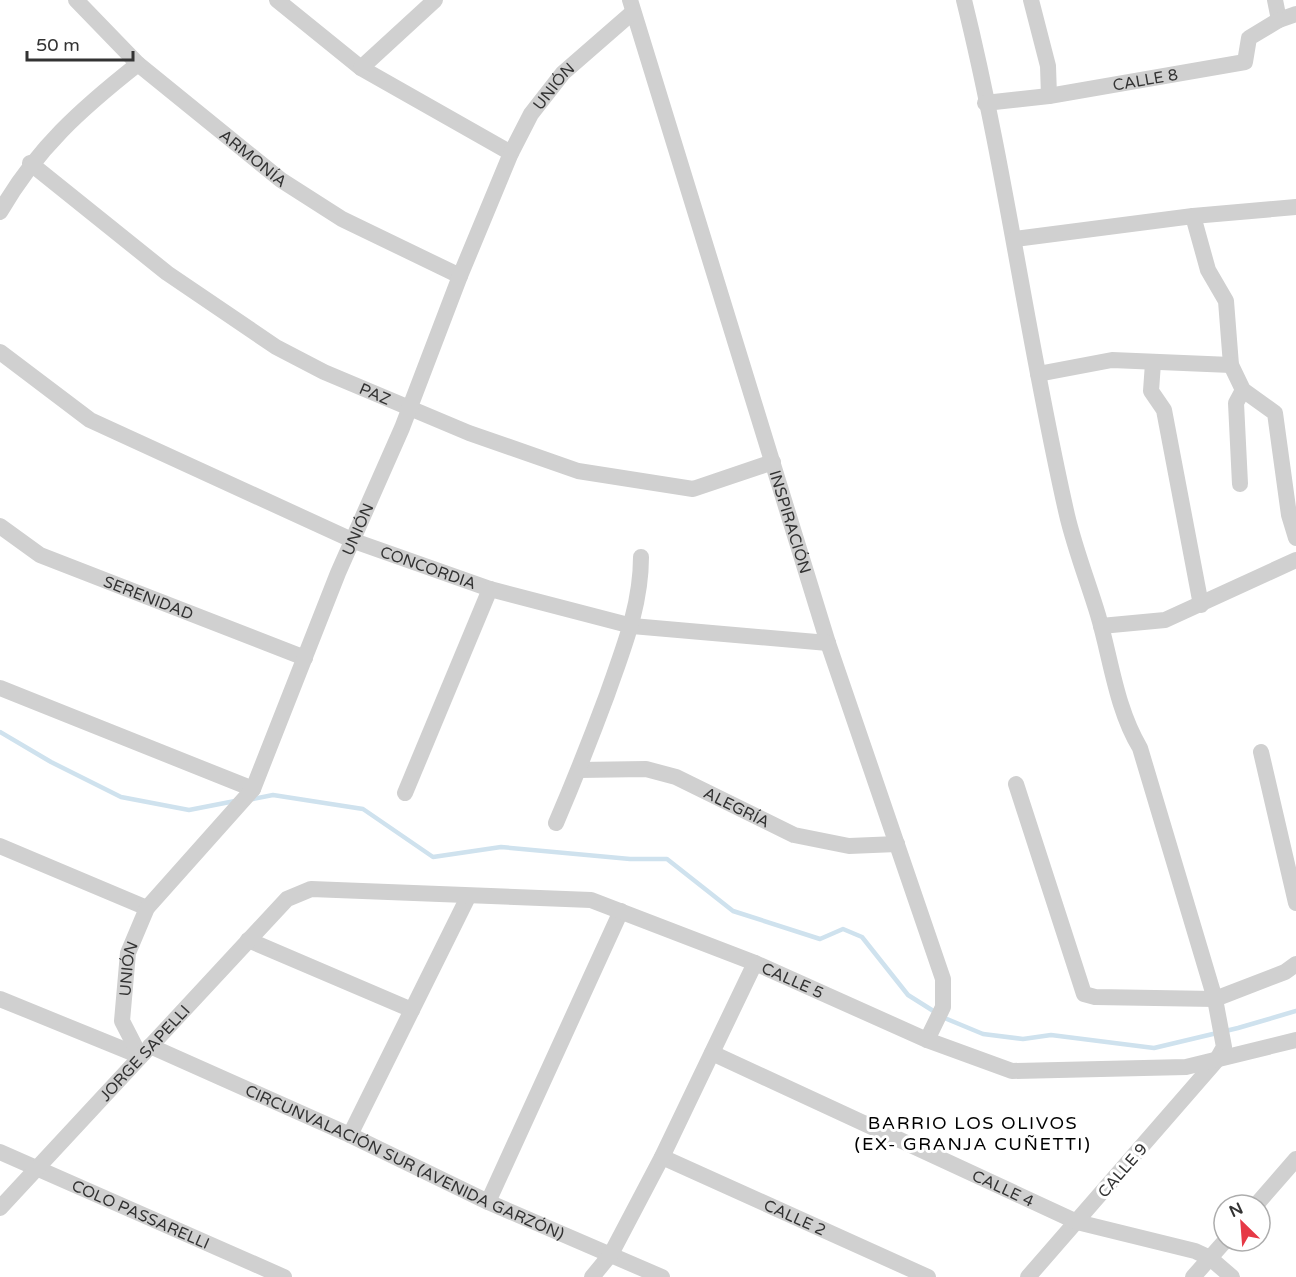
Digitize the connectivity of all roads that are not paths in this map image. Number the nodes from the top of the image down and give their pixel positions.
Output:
1 (76, 0) edge
2 (277, 0) edge
3 (435, 0) edge
4 (964, 0) edge
5 (1031, 0) edge
6 (1275, 0) edge
7 (631, 6) edge
8 (1296, 14) edge
9 (1279, 20) junction
10 (138, 64) junction
11 (361, 68) junction
12 (1049, 96) junction
13 (986, 103) junction
14 (511, 153) junction
15 (30, 163) junction
16 (1296, 207) edge
17 (0, 212) edge
18 (1193, 216) junction
19 (1015, 239) junction
20 (460, 276) junction
21 (0, 352) edge
22 (1153, 363) junction
23 (1231, 365) junction
24 (1038, 374) junction
25 (1243, 390) junction
26 (409, 408) junction
27 (773, 462) junction
28 (1240, 484) dead end
29 (1293, 512) edge
30 (0, 526) edge
31 (1296, 538) edge
32 (352, 540) junction
33 (641, 557) dead end
34 (1296, 560) edge
35 (490, 589) junction
36 (1202, 605) junction
37 (632, 626) junction
38 (1101, 627) junction
39 (828, 643) junction
40 (305, 658) junction
41 (0, 688) edge
42 (1261, 752) dead end
43 (579, 770) junction
44 (1016, 784) dead end
45 (253, 789) junction
46 (405, 793) dead end
47 (556, 823) dead end
48 (897, 844) junction
49 (0, 846) edge
50 (468, 897) junction
51 (287, 899) joint
52 (1296, 903) edge
53 (147, 908) junction
54 (621, 911) junction
55 (248, 940) junction
56 (754, 963) junction
57 (1296, 964) edge
58 (0, 999) edge
59 (1215, 999) junction
60 (412, 1010) junction
61 (927, 1040) junction
62 (1296, 1040) edge
63 (145, 1051) junction
64 (712, 1053) junction
65 (1216, 1061) junction
66 (350, 1135) junction
67 (0, 1152) edge
68 (662, 1157) junction
69 (1296, 1159) edge
70 (37, 1167) junction
71 (1266, 1193) edge
72 (488, 1202) junction
73 (0, 1208) edge
74 (1077, 1222) junction
75 (1214, 1253) edge
76 (611, 1254) junction
77 (1210, 1258) junction
78 (284, 1277) edge
79 (592, 1277) edge
80 (662, 1277) edge
81 (928, 1277) edge
82 (1028, 1277) edge
83 (1193, 1277) edge
84 (1232, 1277) edge

1 - 10 street, ARMONÍA
2 - 11 street
3 - 11 street
4 - 13 street
5 - 12 street
6 - 9 street
7 - 14 street, UNIÓN
7 - 27 street, INSPIRACIÓN
8 - 9 street, CALLE 8
9 - 12 street, CALLE 8
10 - 15 street
10 - 20 street, ARMONÍA
11 - 14 street
12 - 13 street, CALLE 8
13 - 19 street
14 - 20 street, UNIÓN
15 - 17 street
15 - 26 street, PAZ
16 - 18 street
18 - 19 street
18 - 23 street
19 - 24 street
20 - 26 street, UNIÓN
21 - 32 street, CONCORDIA
22 - 23 street
22 - 24 street
22 - 36 street
23 - 25 street
24 - 38 street
25 - 28 street
25 - 29 street
26 - 27 street, PAZ
26 - 32 street, UNIÓN
27 - 39 street, INSPIRACIÓN
29 - 31 street
30 - 40 street, SERENIDAD
32 - 35 street, CONCORDIA
32 - 40 street, UNIÓN
33 - 37 street
34 - 36 street
35 - 37 street, CONCORDIA
35 - 46 street
36 - 38 street
37 - 39 street, CONCORDIA
37 - 43 street
38 - 59 street
39 - 48 street, INSPIRACIÓN
40 - 45 street, UNIÓN
41 - 45 street
42 - 52 street
43 - 47 street
43 - 48 street, ALEGRÍA
44 - 59 street
45 - 53 street, UNIÓN
48 - 61 street, INSPIRACIÓN
49 - 53 street
50 - 51 street, CALLE 5
50 - 54 street, CALLE 5
50 - 60 street
51 - 55 street, JORGE SAPELLI
53 - 63 street, UNIÓN
54 - 56 street, CALLE 5
54 - 72 street
55 - 60 street
55 - 63 street, JORGE SAPELLI
56 - 61 street, CALLE 5
56 - 64 street
57 - 59 street
58 - 63 street, CIRCUNVALACIÓN SUR (AVENIDA GARZÓN)
59 - 65 street
60 - 66 street
61 - 65 street, CALLE 5
62 - 65 street, CALLE 5
63 - 66 street, CIRCUNVALACIÓN SUR (AVENIDA GARZÓN)
63 - 70 street, JORGE SAPELLI
64 - 68 street
64 - 74 street, CALLE 4
65 - 74 street, CALLE 9
66 - 72 street, CIRCUNVALACIÓN SUR (AVENIDA GARZÓN)
67 - 70 street, COLO PASSARELLI
68 - 76 street
68 - 81 street, CALLE 2
69 - 71 street
70 - 73 street, JORGE SAPELLI
70 - 78 street, COLO PASSARELLI
72 - 76 street, CIRCUNVALACIÓN SUR (AVENIDA GARZÓN)
74 - 77 street, CALLE 4
74 - 82 street, CALLE 9
75 - 77 street
76 - 79 street
76 - 80 street, CIRCUNVALACIÓN SUR (AVENIDA GARZÓN)
77 - 83 street
77 - 84 street, CALLE 4

